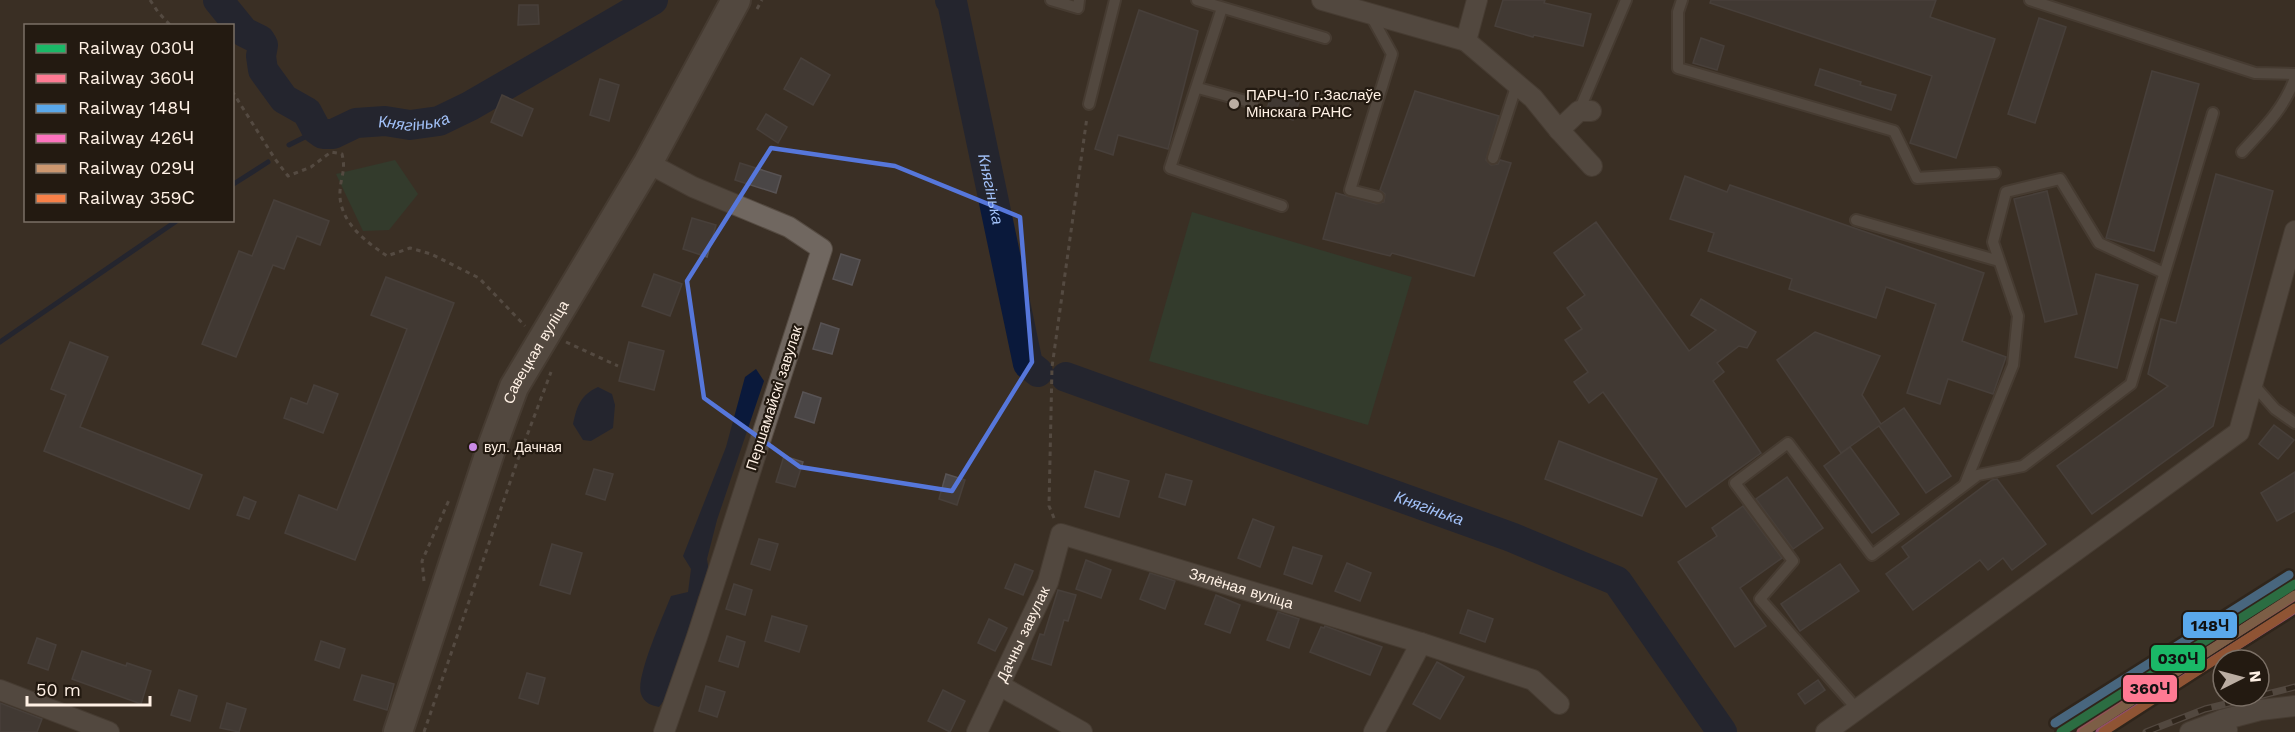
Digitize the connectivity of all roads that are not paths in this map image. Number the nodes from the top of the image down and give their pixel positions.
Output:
1 (1051, 0) edge
2 (1079, 0) edge
3 (1115, 0) edge
4 (1197, 0) edge
5 (1322, 0) edge
6 (1477, 0) edge
7 (1626, 0) edge
8 (1682, 0) edge
9 (2030, 0) edge
10 (746, 5) edge
11 (1222, 8) junction
12 (1370, 14) junction
13 (1325, 38) dead end
14 (1466, 41) junction
15 (2295, 76) edge
16 (1517, 84) junction
17 (1198, 88) junction
18 (1253, 103) dead end
19 (1089, 104) road end
20 (1585, 111) joint
21 (2213, 113) dead end
22 (1559, 130) junction
23 (2242, 152) dead end
24 (1492, 158) dead end
25 (648, 163) junction
26 (1592, 166) dead end
27 (1995, 173) dead end
28 (1378, 197) dead end
29 (1282, 206) dead end
30 (1856, 220) dead end
31 (2295, 231) edge
32 (1999, 261) junction
33 (2164, 273) junction
34 (2253, 384) junction
35 (2295, 423) edge
36 (1964, 485) junction
37 (1061, 534) joint
38 (1420, 643) junction
39 (999, 685) junction
40 (0, 690) edge
41 (1559, 704) dead end
42 (2295, 706) edge
43 (1857, 709) junction
44 (2225, 726) edge
45 (96, 730) edge
46 (398, 732) edge
47 (664, 732) edge
48 (977, 732) edge
49 (1082, 732) edge
50 (1374, 732) edge
51 (1826, 732) edge
52 (2190, 732) edge

1 - 2 lane
3 - 19 lane
4 - 11 lane
5 - 12 street
6 - 14 street
7 - 20 lane
8 - 27 lane
9 - 15 lane
10 - 25 main road, Савецкая вуліца
11 - 13 lane
11 - 17 lane
12 - 14 street
12 - 28 lane
14 - 16 street
15 - 23 lane
16 - 22 street
16 - 24 lane
17 - 18 lane
17 - 29 lane
20 - 22 street
21 - 33 lane
22 - 26 street
25 - 46 main road, Савецкая вуліца
25 - 47 street, Першамайскі завулак
30 - 32 lane
31 - 34 street
32 - 33 lane
32 - 36 lane
33 - 36 lane
34 - 35 lane
34 - 43 street
36 - 43 lane
37 - 38 street, Зялёная вуліца
37 - 39 street, Дачны завулак
38 - 41 street, Зялёная вуліца
38 - 50 street
39 - 48 street, Дачны завулак
39 - 49 street
40 - 45 street
42 - 44 street
43 - 51 street
44 - 52 street

